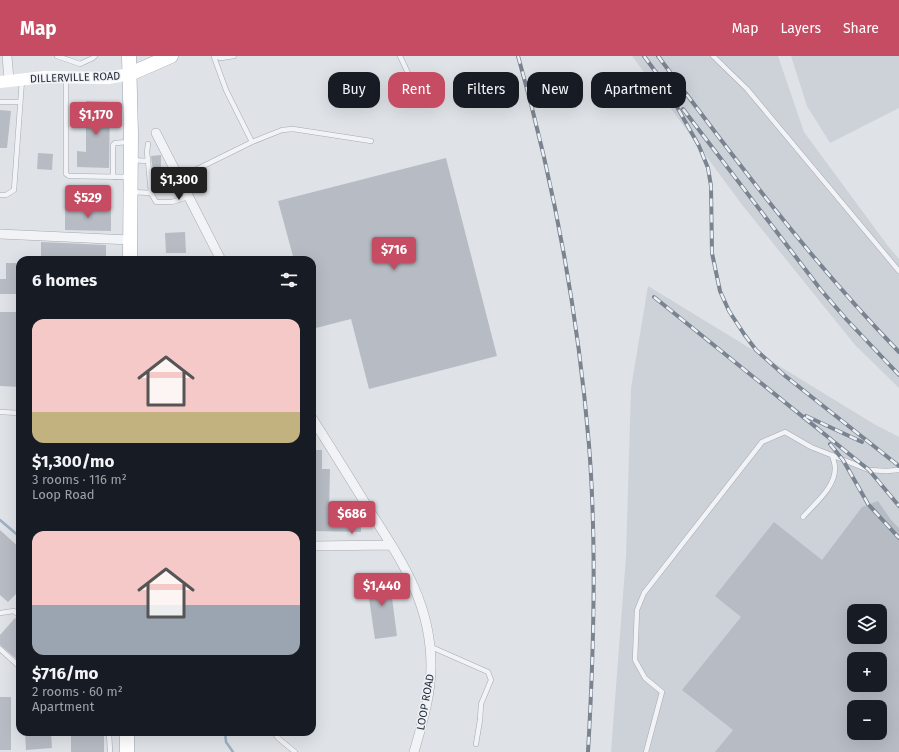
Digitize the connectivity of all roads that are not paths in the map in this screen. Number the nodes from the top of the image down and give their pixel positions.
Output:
1 (7, 56) edge
2 (57, 56) edge
3 (94, 56) edge
4 (129, 56) edge
5 (171, 56) edge
6 (234, 56) edge
7 (400, 56) edge
8 (713, 56) edge
9 (214, 57) edge
10 (408, 72) edge
11 (130, 74) junction
12 (66, 77) junction
13 (22, 79) junction
14 (5, 81) edge
15 (0, 102) edge
16 (20, 102) junction
17 (156, 133) dead end
18 (371, 141) dead end
19 (131, 142) junction
20 (252, 142) junction
21 (148, 144) dead end
22 (131, 160) junction
23 (148, 161) junction
24 (113, 177) junction
25 (131, 177) junction
26 (179, 178) junction
27 (131, 191) junction
28 (150, 193) junction
29 (0, 195) edge
30 (188, 197) junction
31 (0, 234) edge
32 (130, 240) junction
33 (130, 256) edge
34 (219, 256) edge
35 (899, 271) edge
36 (0, 412) edge
37 (16, 413) edge
38 (316, 424) edge
39 (832, 455) junction
40 (899, 470) edge
41 (803, 517) dead end
42 (391, 544) junction
43 (316, 546) edge
44 (0, 613) edge
45 (16, 613) edge
46 (430, 646) junction
47 (0, 649) edge
48 (16, 663) edge
49 (109, 736) edge
50 (128, 736) edge
51 (277, 736) edge
52 (476, 744) dead end
53 (110, 752) edge
54 (127, 752) edge
55 (295, 752) edge
56 (414, 752) edge
57 (646, 752) edge

1 - 14 street
2 - 3 lane
4 - 11 main road
5 - 11 main road, DILLERVILLE ROAD
6 - 9 lane
7 - 10 lane
8 - 35 lane
9 - 20 lane
11 - 12 main road, DILLERVILLE ROAD
11 - 19 main road
12 - 13 main road, DILLERVILLE ROAD
12 - 24 lane
13 - 14 main road, DILLERVILLE ROAD
13 - 16 lane
15 - 16 lane
16 - 29 lane
17 - 26 street
18 - 20 lane
19 - 22 main road
19 - 24 lane
20 - 26 lane
21 - 23 lane
22 - 23 lane
22 - 25 main road
23 - 28 lane
24 - 25 lane
25 - 27 main road
26 - 30 street
27 - 28 lane
27 - 32 main road
28 - 30 lane
30 - 34 street
31 - 32 street
32 - 33 main road
36 - 37 lane
38 - 42 street, LOOP ROAD
39 - 40 lane
39 - 41 lane
39 - 57 lane
42 - 43 street
42 - 46 street, LOOP ROAD
44 - 45 lane
46 - 52 lane
46 - 56 street, LOOP ROAD
47 - 48 lane
49 - 53 lane
50 - 54 main road
51 - 55 lane

